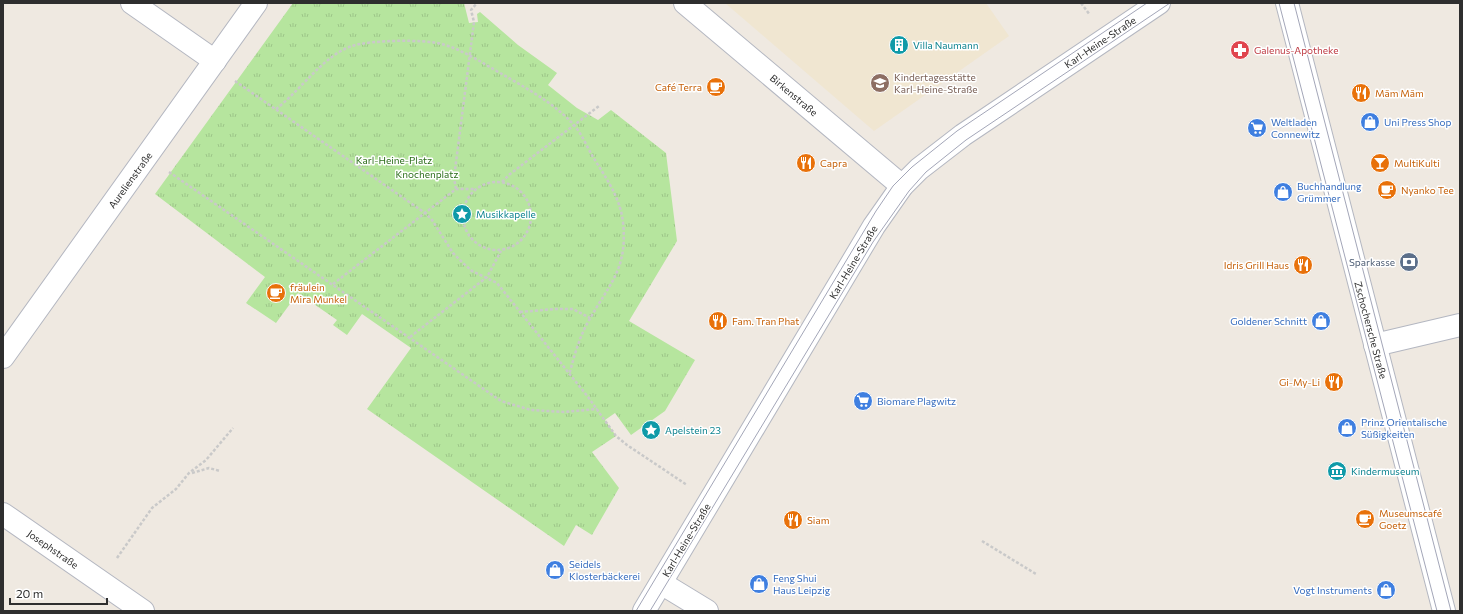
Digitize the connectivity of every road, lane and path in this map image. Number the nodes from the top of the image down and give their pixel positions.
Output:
1 (132, 3) edge
2 (256, 3) edge
3 (477, 3) edge
4 (686, 3) edge
5 (1159, 3) edge
6 (1287, 3) edge
7 (470, 56) junction
8 (215, 61) junction
9 (599, 106) dead end
10 (276, 109) junction
11 (575, 126) junction
12 (148, 156) junction
13 (502, 182) junction
14 (902, 186) junction
15 (456, 189) junction
16 (475, 190) junction
17 (425, 213) junction
18 (501, 251) junction
19 (488, 277) junction
20 (333, 284) junction
21 (520, 312) junction
22 (590, 318) junction
23 (1460, 325) edge
24 (410, 337) junction
25 (1375, 345) junction
26 (3, 356) edge
27 (569, 375) junction
28 (597, 409) junction
29 (233, 428) dead end
30 (220, 471) dead end
31 (189, 473) junction
32 (710, 500) junction
33 (3, 514) edge
34 (982, 540) dead end
35 (117, 558) dead end
36 (1036, 574) dead end
37 (660, 583) junction
38 (143, 611) edge
39 (644, 611) edge
40 (707, 611) edge
41 (1444, 611) edge

1 - 8 street
2 - 8 street, Aurelienstraße
3 - 7 path
4 - 14 street, Birkenstraße
5 - 14 street, Karl-Heine-Straße
6 - 25 street, Zschochersche Straße
7 - 10 path
7 - 11 path
7 - 15 path
8 - 10 path
8 - 12 street, Aurelienstraße
9 - 11 path
10 - 17 path
11 - 13 path
11 - 22 path
12 - 20 path
12 - 26 street, Aurelienstraße
13 - 16 path
13 - 18 path
14 - 32 street, Karl-Heine-Straße
15 - 16 path
15 - 17 path
16 - 18 path
17 - 19 path
17 - 20 path
18 - 19 path
19 - 21 path
19 - 24 path
20 - 24 path
21 - 22 path
21 - 27 path
22 - 27 path
23 - 25 street
24 - 28 path
25 - 41 street, Zschochersche Straße
27 - 28 path
28 - 32 path
29 - 31 path
30 - 31 path
31 - 35 path
32 - 37 street, Karl-Heine-Straße
33 - 38 street, Josephstraße
34 - 36 path
37 - 39 street, Karl-Heine-Straße
37 - 40 street

